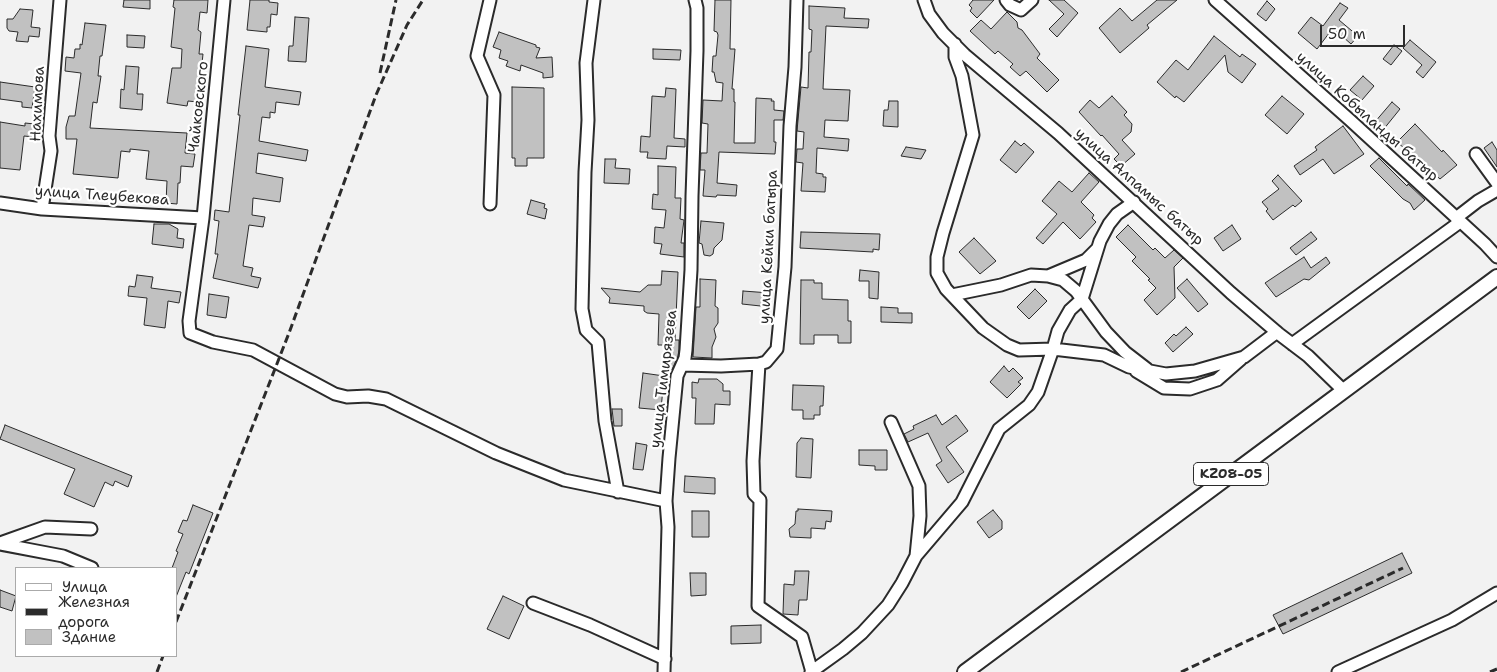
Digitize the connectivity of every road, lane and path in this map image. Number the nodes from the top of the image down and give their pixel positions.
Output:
1 (60, 0) edge
2 (224, 0) edge
3 (490, 0) edge
4 (594, 0) edge
5 (695, 0) edge
6 (796, 0) edge
7 (924, 0) edge
8 (1006, 0) edge
9 (1032, 0) edge
10 (1215, 0) edge
11 (955, 44) junction
12 (1476, 154) dead end
13 (1497, 183) edge
14 (1497, 190) edge
15 (1134, 202) junction
16 (0, 204) edge
17 (490, 204) dead end
18 (42, 209) junction
19 (203, 218) junction
20 (1458, 220) junction
21 (1099, 248) junction
22 (1497, 257) edge
23 (1048, 276) junction
24 (1497, 277) edge
25 (952, 295) junction
26 (1082, 299) junction
27 (1277, 332) junction
28 (1292, 344) junction
29 (1053, 349) junction
30 (1244, 357) junction
31 (759, 364) junction
32 (682, 365) junction
33 (1129, 367) junction
34 (1150, 371) junction
35 (1343, 390) junction
36 (891, 422) dead end
37 (618, 492) junction
38 (666, 501) junction
39 (92, 529) dead end
40 (0, 544) edge
41 (916, 556) junction
42 (90, 567) edge
43 (1497, 593) edge
44 (533, 603) dead end
45 (665, 659) junction
46 (664, 672) edge
47 (811, 672) edge
48 (965, 672) edge
49 (1338, 672) edge

1 - 18 street, Нахимова
2 - 19 street, Чайковского
3 - 17 street
4 - 37 street
5 - 32 street, улица Тимирязева
6 - 31 street, улица Кейки батыра
7 - 11 street, улица Алпамыс батыр
8 - 9 street
10 - 20 street, улица Кобыланды батыр
11 - 15 street, улица Алпамыс батыр
11 - 25 street
12 - 13 street
14 - 20 street
15 - 21 street
15 - 27 street, улица Алпамыс батыр
16 - 18 street, улица Тлеубекова
18 - 19 street, улица Тлеубекова
19 - 37 street, Чайковского
20 - 22 street, улица Кобыланды батыр
20 - 28 street
21 - 23 street
21 - 26 street
23 - 25 street
23 - 26 street
24 - 35 main road, KZ08-05
25 - 29 street
26 - 29 street
26 - 34 street
27 - 28 street, улица Алпамыс батыр
27 - 30 street
28 - 35 street, улица Алпамыс батыр
29 - 33 street
29 - 41 street
30 - 33 street
30 - 34 street
31 - 32 street
31 - 47 street
32 - 38 street, улица Тимирязева
33 - 34 street
35 - 48 main road, KZ08-05
36 - 41 street
37 - 38 street
38 - 45 street, улица Тимирязева
39 - 40 street
40 - 42 street
41 - 47 street
43 - 49 street
44 - 45 street
45 - 46 street, улица Тимирязева

